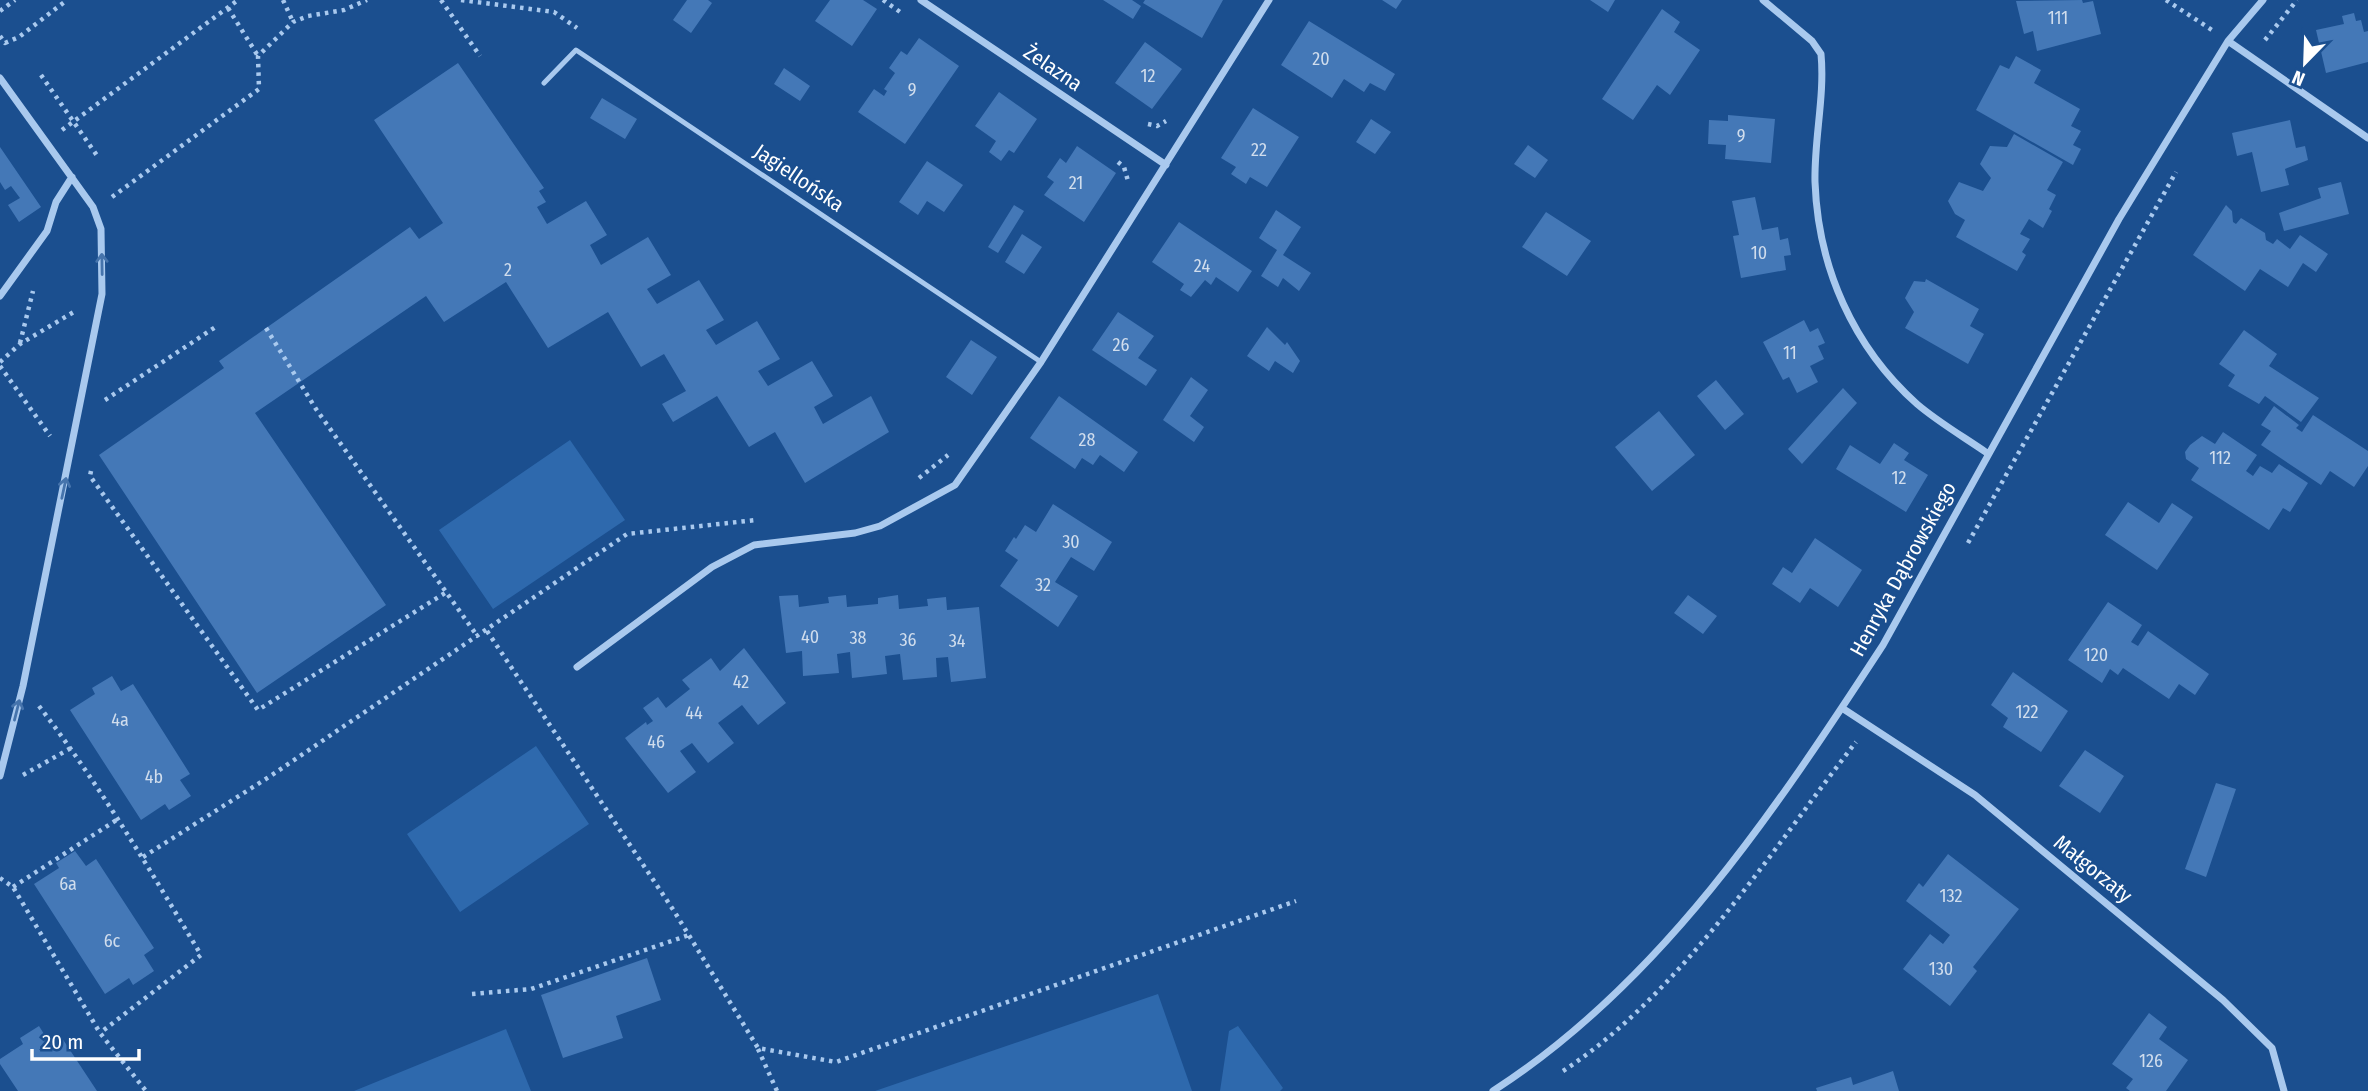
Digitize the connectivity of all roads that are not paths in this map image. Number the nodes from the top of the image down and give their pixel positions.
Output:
1 (921, 0) edge
2 (1269, 0) edge
3 (1763, 0) edge
4 (2263, 0) edge
5 (2228, 41) junction
6 (0, 78) edge
7 (544, 83) dead end
8 (2368, 138) edge
9 (1166, 165) junction
10 (72, 177) junction
11 (0, 296) edge
12 (1041, 362) junction
13 (1987, 453) junction
14 (577, 667) dead end
15 (1842, 708) junction
16 (0, 776) edge
17 (1493, 1091) edge
18 (2284, 1091) edge

1 - 9 street, Żelazna
2 - 9 street
3 - 13 street
4 - 5 street, Henryka Dąbrowskiego
5 - 8 street
5 - 13 street, Henryka Dąbrowskiego
6 - 10 street
7 - 12 lane, Jagiellońska
9 - 12 street
10 - 11 street
16 -> 10 street
12 - 14 street
13 - 15 street, Henryka Dąbrowskiego
15 - 17 street, Henryka Dąbrowskiego
15 - 18 street, Małgorzaty

